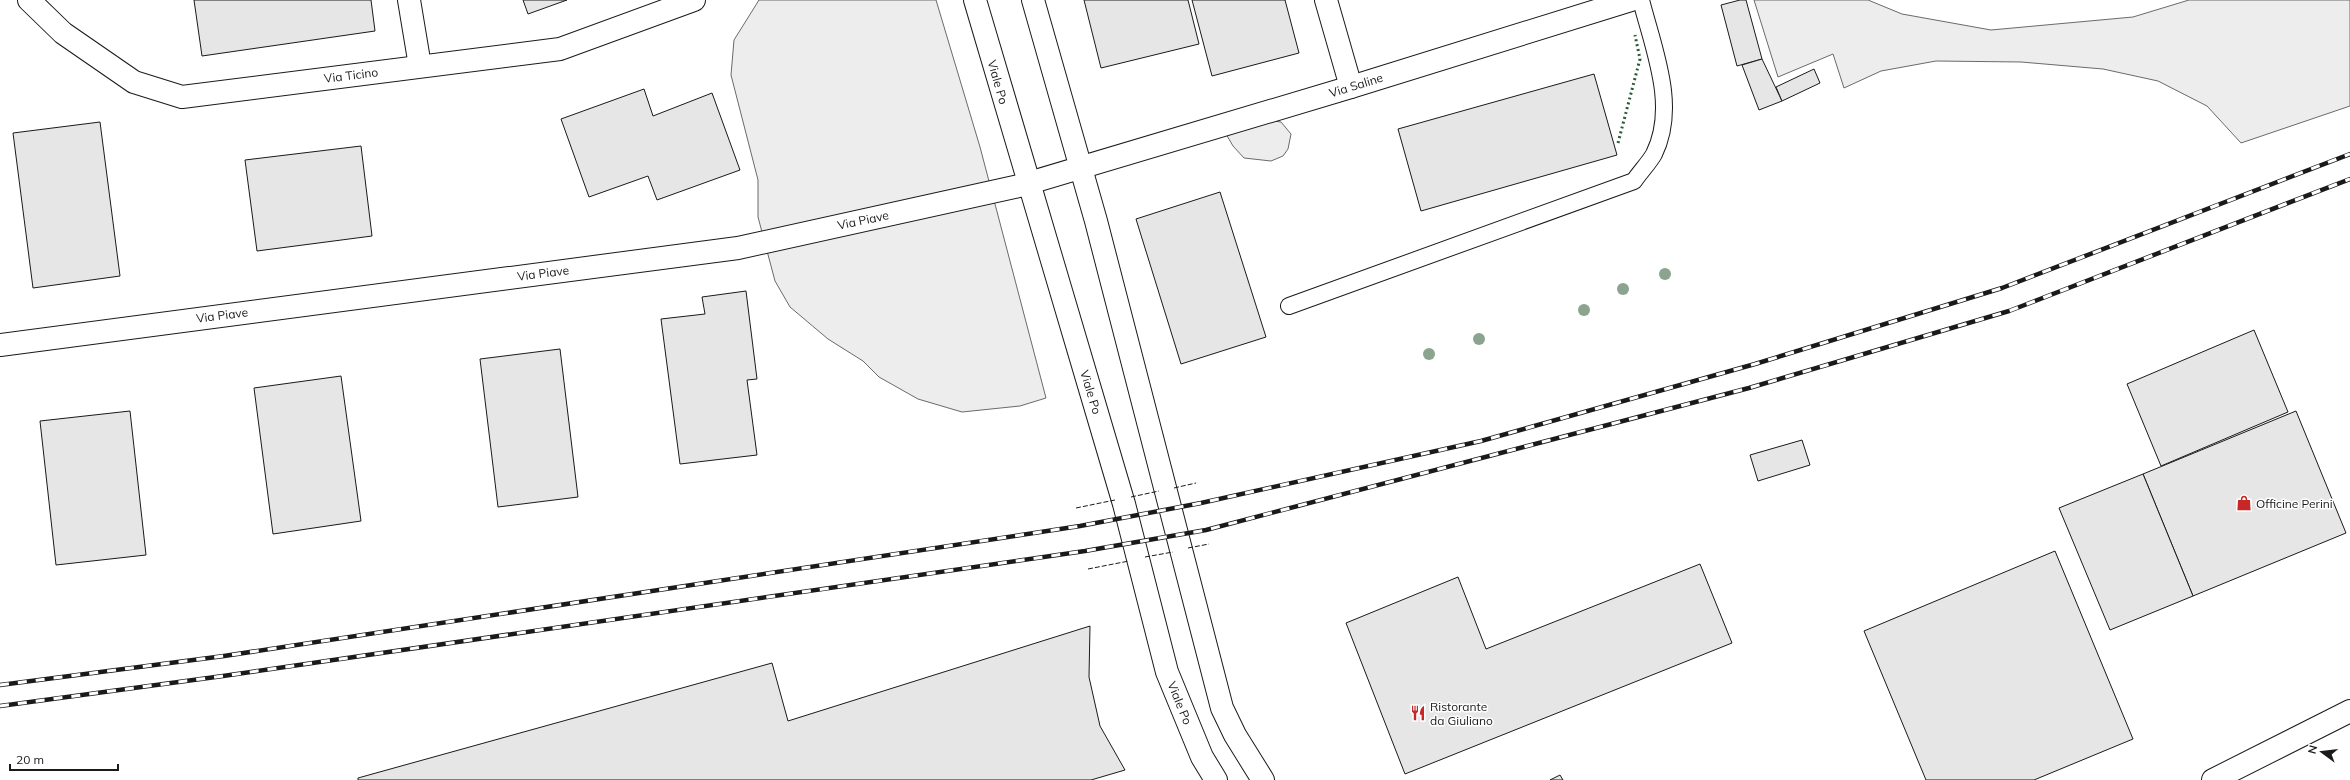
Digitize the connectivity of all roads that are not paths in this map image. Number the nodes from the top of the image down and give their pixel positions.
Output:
1 (29, 0) edge
2 (409, 0) edge
3 (694, 0) edge
4 (975, 0) edge
5 (1033, 0) edge
6 (1326, 0) edge
7 (1631, 0) edge
8 (1642, 0) edge
9 (420, 66) junction
10 (1351, 87) junction
11 (1080, 166) junction
12 (1028, 183) junction
13 (1290, 306) dead end
14 (0, 345) edge
15 (2350, 711) edge
16 (1216, 780) edge
17 (1263, 780) edge
18 (2213, 780) edge

1 - 9 street, Via Ticino
2 - 9 street
3 - 9 street, Via Ticino
4 - 12 street, Viale Po
5 - 11 street
6 - 10 street
7 - 10 street, Via Saline
8 - 13 lane
10 - 11 street, Via Saline
11 - 12 street, Via Piave
11 - 17 street
12 - 14 street, Via Piave
12 - 16 street, Viale Po
15 - 18 street

